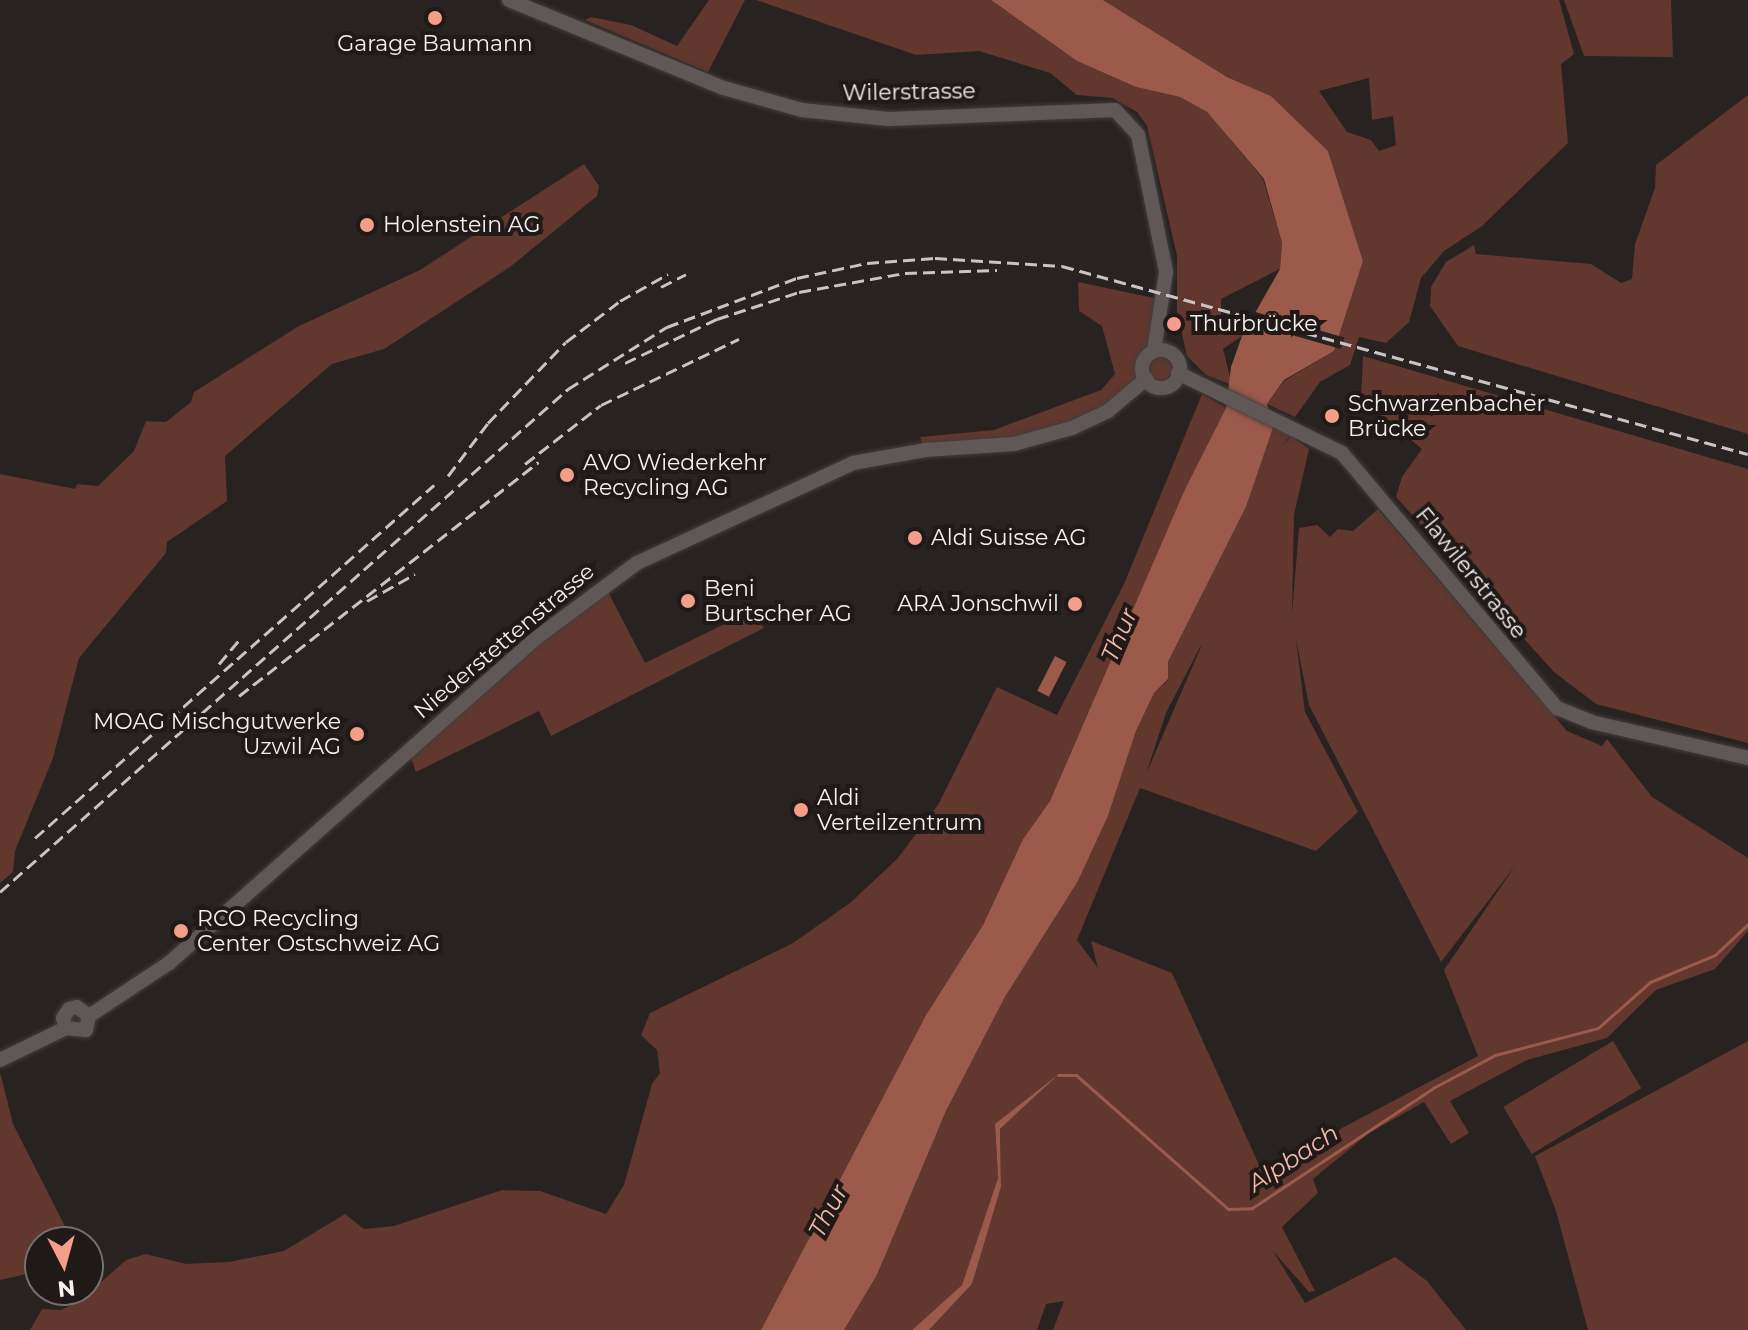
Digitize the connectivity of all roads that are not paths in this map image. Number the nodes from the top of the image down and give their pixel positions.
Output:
1 (509, 0) edge
2 (1160, 350) junction
3 (1178, 373) junction
4 (1146, 379) junction
5 (1748, 758) edge
6 (0, 1060) edge

1 - 2 main road, Wilerstrasse
2 - 3 main road, Wilerstrasse
2 - 4 main road, Wilerstrasse
3 - 4 main road
3 - 5 main road, Flawilerstrasse
4 - 6 main road, Niederstettenstrasse

